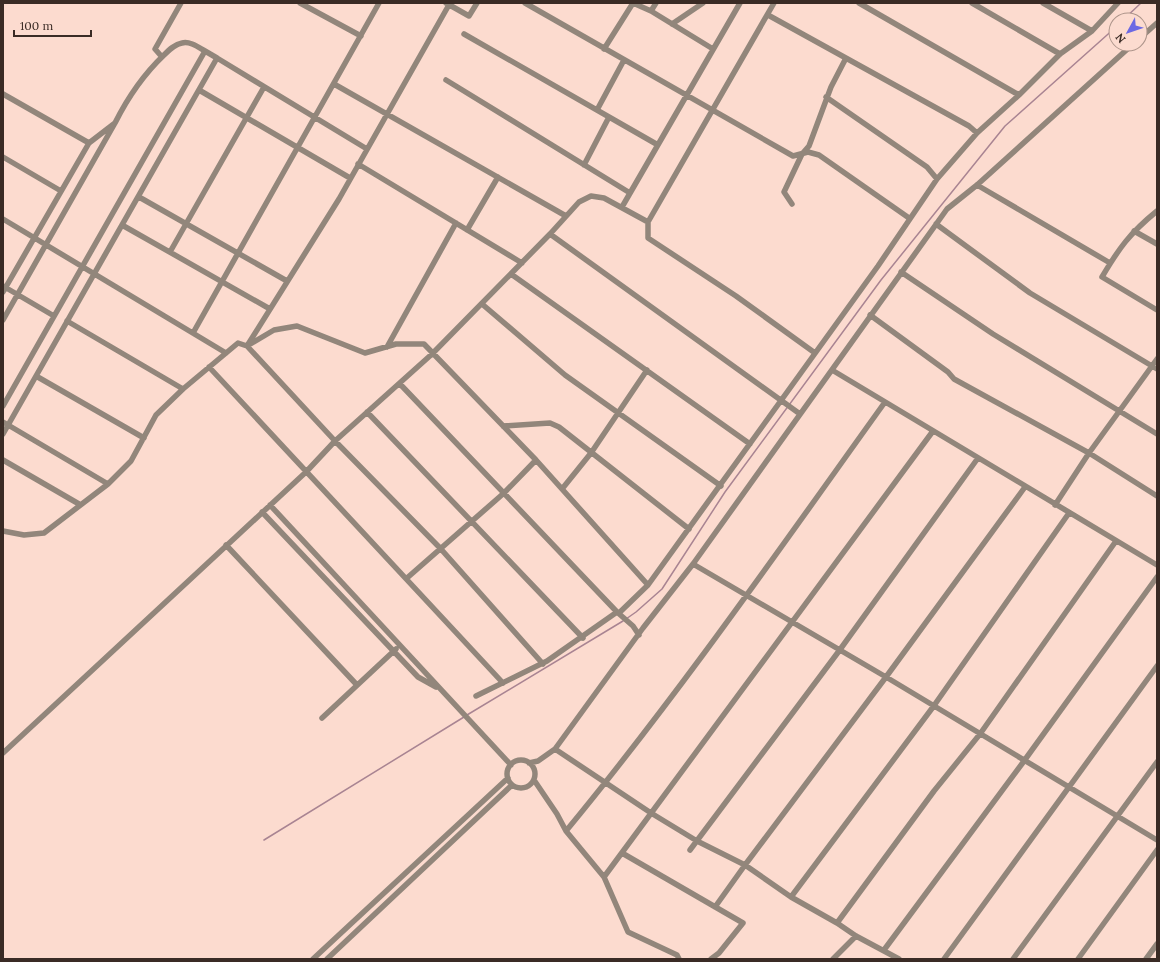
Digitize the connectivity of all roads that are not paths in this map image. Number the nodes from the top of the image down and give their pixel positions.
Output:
1 (181, 3) edge
2 (300, 3) edge
3 (379, 3) edge
4 (477, 3) edge
5 (525, 3) edge
6 (633, 3) edge
7 (656, 3) edge
8 (703, 3) edge
9 (740, 3) edge
10 (774, 3) edge
11 (859, 3) edge
12 (972, 3) edge
13 (1043, 3) edge
14 (1118, 3) edge
15 (448, 4) edge
16 (651, 12) junction
17 (768, 15) junction
18 (1157, 23) edge
19 (672, 24) junction
20 (1092, 31) junction
21 (1148, 31) edge
22 (464, 34) dead end
23 (360, 36) junction
24 (604, 49) junction
25 (714, 49) junction
26 (205, 51) junction
27 (1124, 52) edge
28 (1060, 54) junction
29 (162, 57) junction
30 (217, 58) junction
31 (846, 58) junction
32 (624, 60) junction
33 (446, 80) dead end
34 (334, 84) junction
35 (264, 87) junction
36 (199, 90) junction
37 (3, 94) edge
38 (1019, 95) junction
39 (686, 96) junction
40 (826, 98) junction
41 (597, 110) junction
42 (712, 111) junction
43 (386, 114) junction
44 (315, 117) junction
45 (608, 117) junction
46 (247, 118) junction
47 (115, 123) junction
48 (977, 133) junction
49 (89, 143) junction
50 (658, 145) junction
51 (298, 148) junction
52 (367, 149) junction
53 (802, 154) junction
54 (3, 157) edge
55 (358, 164) junction
56 (584, 165) junction
57 (498, 177) junction
58 (350, 178) junction
59 (937, 179) junction
60 (977, 184) junction
61 (61, 191) junction
62 (630, 193) junction
63 (139, 197) junction
64 (792, 204) dead end
65 (622, 207) junction
66 (1157, 212) edge
67 (566, 216) junction
68 (910, 218) junction
69 (3, 219) edge
70 (648, 222) junction
71 (456, 223) junction
72 (186, 224) junction
73 (936, 224) junction
74 (122, 225) junction
75 (467, 230) junction
76 (1134, 230) junction
77 (550, 234) junction
78 (34, 238) junction
79 (1157, 244) edge
80 (46, 245) junction
81 (170, 252) junction
82 (238, 253) junction
83 (1110, 263) junction
84 (522, 264) junction
85 (82, 267) junction
86 (901, 272) junction
87 (94, 274) junction
88 (511, 274) junction
89 (222, 281) junction
90 (287, 281) junction
91 (4, 288) edge
92 (18, 294) junction
93 (482, 304) junction
94 (270, 308) junction
95 (1157, 310) edge
96 (870, 315) junction
97 (54, 316) junction
98 (3, 320) edge
99 (67, 321) junction
100 (193, 333) junction
101 (246, 346) junction
102 (386, 347) junction
103 (226, 353) junction
104 (815, 353) junction
105 (432, 354) junction
106 (1157, 358) edge
107 (1151, 366) junction
108 (209, 367) junction
109 (1157, 369) edge
110 (647, 370) junction
111 (832, 370) junction
112 (36, 376) junction
113 (400, 384) junction
114 (183, 389) junction
115 (782, 400) junction
116 (885, 402) junction
117 (3, 406) edge
118 (1119, 411) junction
119 (367, 412) junction
120 (618, 414) junction
121 (800, 414) junction
122 (6, 424) edge
123 (503, 426) junction
124 (933, 431) junction
125 (3, 434) edge
126 (1157, 434) edge
127 (144, 438) junction
128 (335, 441) junction
129 (750, 444) junction
130 (591, 453) junction
131 (1089, 453) junction
132 (978, 458) junction
133 (3, 460) edge
134 (536, 460) junction
135 (306, 472) junction
136 (108, 484) junction
137 (720, 486) junction
138 (1025, 487) junction
139 (562, 489) junction
140 (504, 493) junction
141 (1157, 496) edge
142 (79, 504) junction
143 (270, 505) junction
144 (1055, 505) junction
145 (262, 512) junction
146 (1069, 513) junction
147 (471, 522) junction
148 (688, 529) junction
149 (3, 531) edge
150 (1116, 541) junction
151 (226, 545) junction
152 (440, 548) junction
153 (692, 564) junction
154 (1157, 565) edge
155 (1157, 577) edge
156 (407, 578) junction
157 (648, 585) junction
158 (746, 596) junction
159 (620, 613) junction
160 (792, 623) junction
161 (639, 635) junction
162 (583, 638) junction
163 (400, 645) junction
164 (394, 651) junction
165 (839, 651) junction
166 (543, 664) junction
167 (1157, 666) edge
168 (886, 677) junction
169 (503, 683) junction
170 (357, 685) junction
171 (440, 689) junction
172 (476, 696) dead end
173 (933, 707) junction
174 (322, 718) dead end
175 (980, 734) junction
176 (555, 749) junction
177 (3, 753) edge
178 (1024, 761) junction
179 (1157, 762) edge
180 (529, 763) junction
181 (511, 765) junction
182 (508, 778) junction
183 (534, 780) junction
184 (606, 782) junction
185 (512, 785) junction
186 (1070, 788) junction
187 (651, 813) junction
188 (1118, 817) junction
189 (566, 831) junction
190 (1157, 840) edge
191 (697, 841) junction
192 (690, 850) dead end
193 (1157, 850) edge
194 (622, 853) junction
195 (745, 865) junction
196 (604, 877) junction
197 (791, 897) junction
198 (715, 907) junction
199 (837, 922) junction
200 (856, 936) junction
201 (1157, 944) edge
202 (884, 950) junction
203 (313, 959) edge
204 (327, 959) edge
205 (679, 959) edge
206 (711, 959) edge
207 (833, 959) edge
208 (899, 959) edge
209 (944, 959) edge
210 (1013, 959) edge
211 (1078, 959) edge
212 (1146, 959) edge

1 - 29 street
2 - 23 street
3 - 23 street
4 - 15 street
5 - 24 street
6 - 16 street
6 - 24 street
7 - 16 street
8 - 19 street
9 - 25 street
10 - 17 street
11 - 38 street
12 - 28 street
13 - 20 street
14 - 20 street
15 - 43 street
16 - 19 street
17 - 31 street
17 - 42 street
18 - 21 street
19 - 25 street
20 - 28 street
22 - 41 street
23 - 34 street
24 - 32 street
25 - 39 street
26 - 29 street
26 - 30 street
26 - 85 street
27 - 60 street
28 - 38 street
29 - 47 street
30 - 35 street
30 - 36 street
31 - 40 street
31 - 48 street
32 - 39 street
32 - 41 street
33 - 56 street
34 - 43 street
34 - 44 street
35 - 44 street
35 - 46 street
36 - 46 street
36 - 63 street
37 - 49 street
38 - 48 street
39 - 42 street
39 - 50 street
40 - 53 street
40 - 59 street
41 - 45 street
42 - 53 street
42 - 70 street
43 - 52 street
43 - 57 street
44 - 51 street
44 - 52 street
45 - 50 street
45 - 56 street
46 - 51 street
46 - 72 street
47 - 49 street
47 - 80 street
48 - 59 street
49 - 61 street
50 - 62 street
51 - 58 street
51 - 82 street
52 - 55 street
53 - 64 street
53 - 68 street
54 - 61 street
55 - 58 street
55 - 71 street
56 - 62 street
57 - 67 street
57 - 75 street
58 - 90 street
59 - 68 street
60 - 73 street
60 - 83 street
61 - 78 street
62 - 65 street
63 - 72 street
63 - 74 street
65 - 67 street
65 - 70 street
66 - 76 street
67 - 77 street
68 - 104 street
69 - 78 street
70 - 104 street
71 - 75 street
71 - 102 street
72 - 81 street
72 - 82 street
73 - 86 street
73 - 107 street
74 - 81 street
74 - 87 street
75 - 84 street
76 - 79 street
76 - 83 street
77 - 84 street
77 - 115 street
78 - 80 street
78 - 91 street
80 - 85 street
80 - 92 street
81 - 89 street
82 - 89 street
82 - 90 street
83 - 95 street
84 - 88 street
85 - 87 street
85 - 97 street
86 - 96 street
86 - 118 street
87 - 99 street
87 - 100 street
88 - 93 street
88 - 110 street
89 - 94 street
89 - 100 street
90 - 94 street
91 - 92 street
92 - 97 street
92 - 98 street
93 - 105 street
93 - 120 street
94 - 101 street
96 - 111 street
96 - 131 street
97 - 117 street
99 - 112 street
99 - 114 street
100 - 103 street
101 - 102 street
101 - 103 street
101 - 128 street
102 - 105 street
103 - 108 street
104 - 115 street
105 - 113 street
105 - 123 street
106 - 107 street
107 - 109 street
107 - 118 street
108 - 114 street
108 - 135 street
110 - 120 street
110 - 129 street
111 - 116 street
111 - 121 street
112 - 122 street
112 - 127 street
113 - 119 street
113 - 140 street
114 - 127 street
115 - 121 street
115 - 129 street
116 - 124 street
116 - 158 street
118 - 126 street
118 - 131 street
119 - 128 street
119 - 147 street
120 - 130 street
120 - 137 street
121 - 153 street
122 - 125 street
122 - 136 street
123 - 130 street
123 - 134 street
124 - 132 street
124 - 160 street
127 - 136 street
128 - 135 street
128 - 152 street
129 - 137 street
130 - 139 street
130 - 148 street
131 - 141 street
131 - 144 street
132 - 138 street
132 - 165 street
133 - 142 street
134 - 139 street
134 - 140 street
135 - 143 street
135 - 156 street
136 - 142 street
137 - 148 street
138 - 144 street
138 - 168 street
139 - 157 street
140 - 147 street
140 - 159 street
142 - 149 street
143 - 145 street
143 - 163 street
144 - 146 street
145 - 151 street
145 - 164 street
146 - 150 street
146 - 173 street
147 - 152 street
147 - 162 street
148 - 157 street
150 - 154 street
150 - 175 street
151 - 170 street
151 - 177 street
152 - 156 street
152 - 166 street
153 - 158 street
153 - 161 street
155 - 178 street
156 - 169 street
157 - 159 street
158 - 160 street
158 - 184 street
159 - 161 street
159 - 162 street
160 - 165 street
160 - 187 street
161 - 176 street
162 - 166 street
163 - 164 street
163 - 171 street
164 - 170 street
164 - 171 street
165 - 168 street
165 - 191 street
166 - 169 street
167 - 186 street
168 - 173 street
168 - 195 street
169 - 172 street
170 - 174 street
171 - 181 street
173 - 175 street
173 - 197 street
175 - 178 street
175 - 199 street
176 - 180 street
176 - 184 street
178 - 186 street
178 - 202 street
179 - 188 street
180 - 181 street
180 - 183 street
181 - 182 street
182 - 185 street
182 - 203 street
183 - 185 street
183 - 189 street
184 - 187 street
184 - 189 street
185 - 204 street
186 - 188 street
186 - 209 street
187 - 191 street
187 - 194 street
188 - 190 street
188 - 210 street
189 - 196 street
191 - 192 street
191 - 195 street
193 - 211 street
194 - 196 street
194 - 198 street
195 - 197 street
195 - 198 street
196 - 205 street
197 - 199 street
198 - 206 street
199 - 200 street
200 - 202 street
200 - 207 street
201 - 212 street
202 - 208 street

